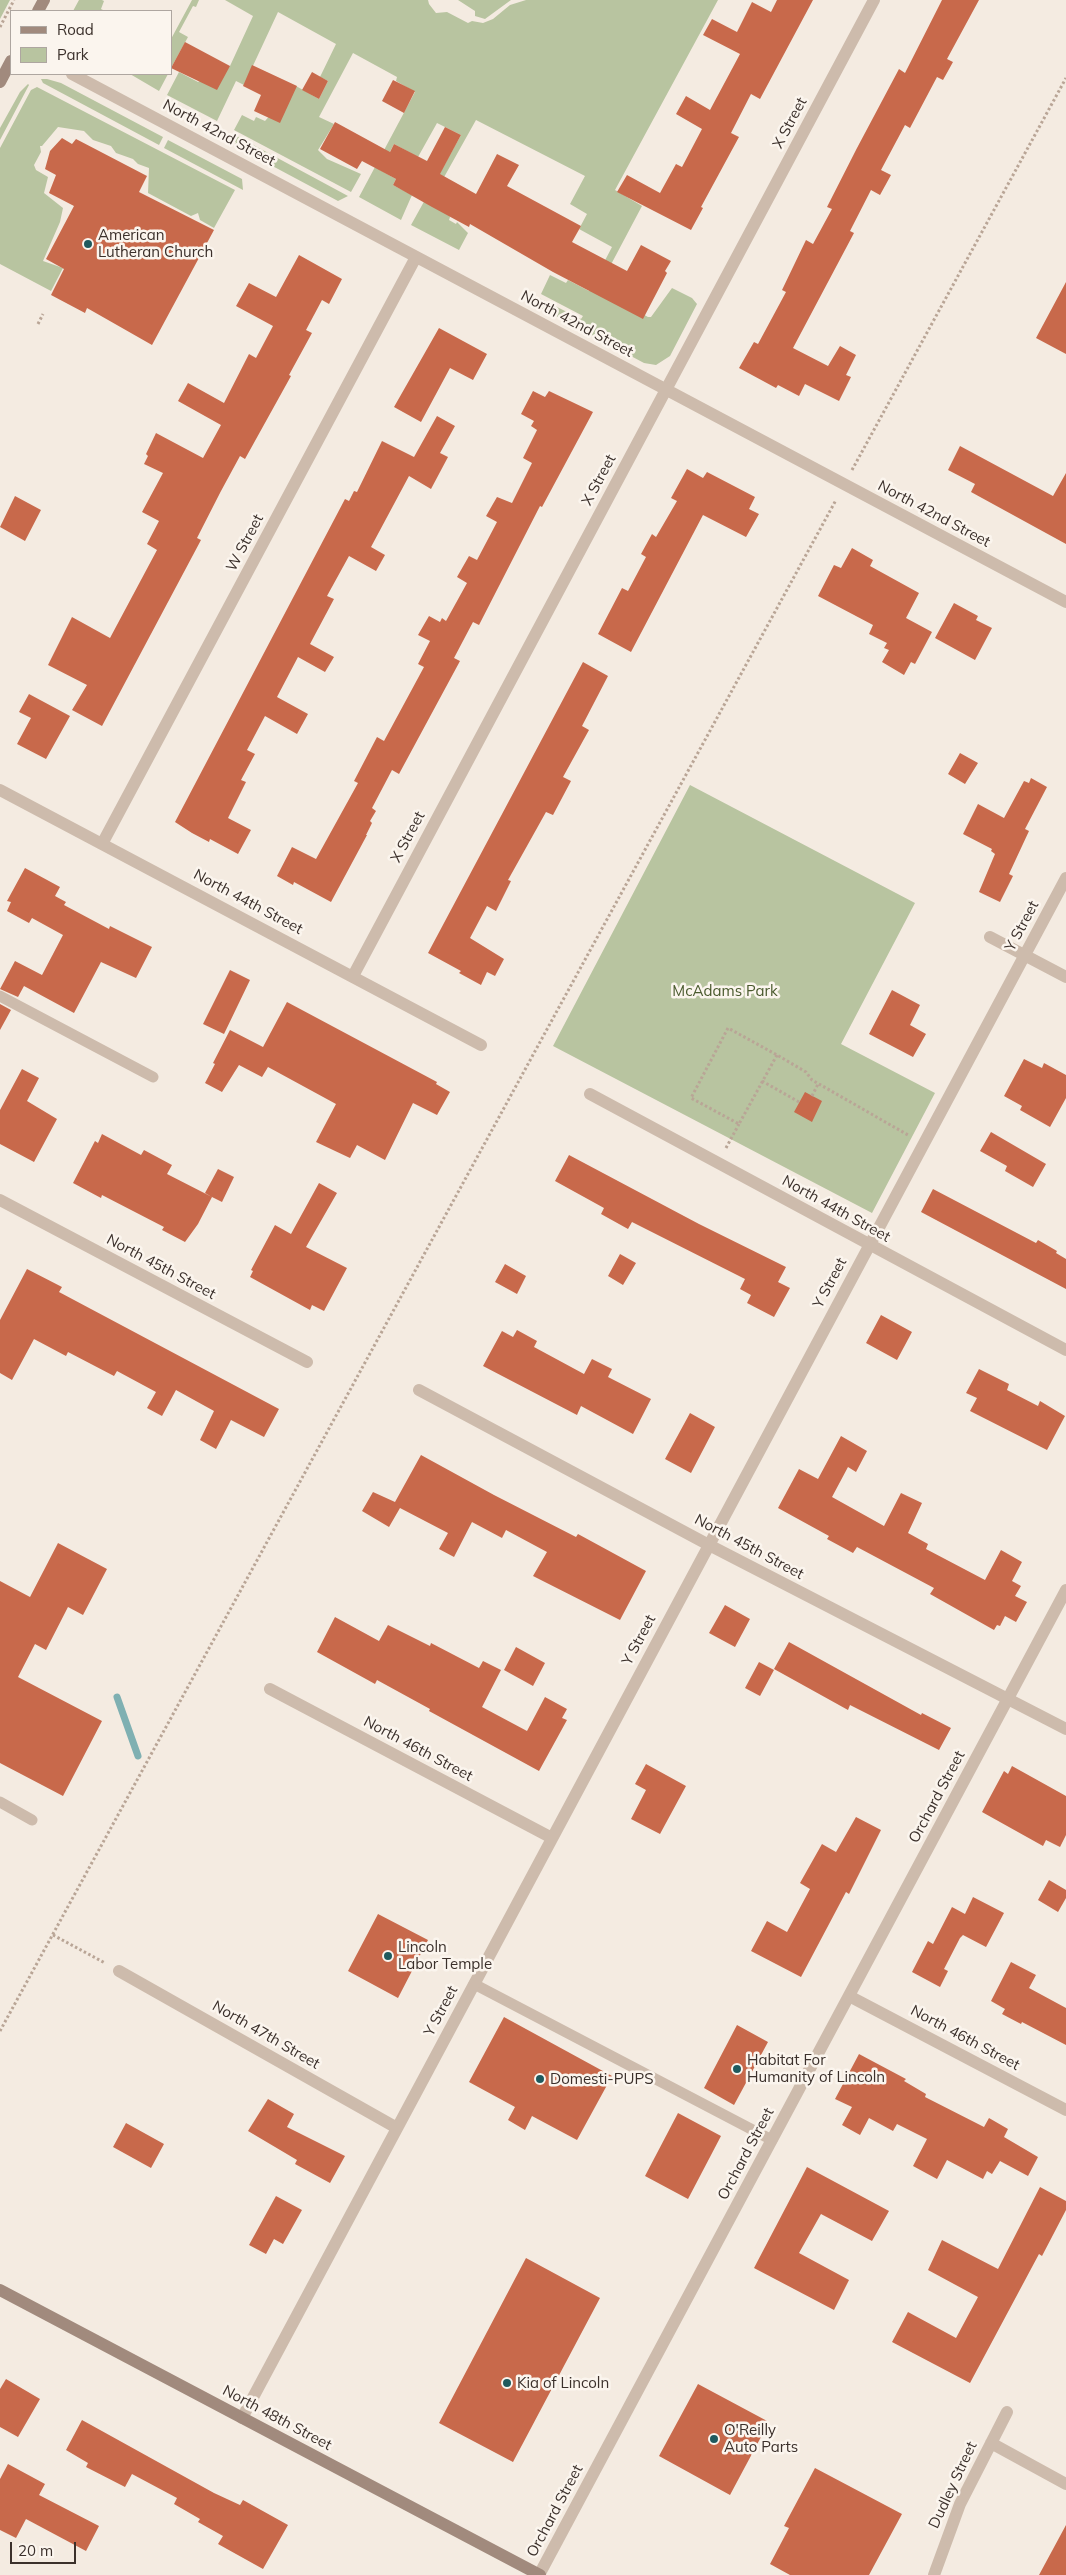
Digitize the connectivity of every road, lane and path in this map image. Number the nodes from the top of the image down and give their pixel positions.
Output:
1 (14, 0) edge
2 (874, 0) edge
3 (0, 27) edge
4 (10, 63) edge
5 (74, 75) edge
6 (1066, 78) edge
7 (0, 82) edge
8 (416, 257) junction
9 (42, 314) dead end
10 (38, 324) dead end
11 (666, 389) junction
12 (844, 484) junction
13 (1066, 602) edge
14 (0, 790) edge
15 (102, 844) junction
16 (1066, 878) edge
17 (990, 937) dead end
18 (1025, 955) junction
19 (353, 976) junction
20 (1066, 977) edge
21 (0, 996) edge
22 (481, 1045) dead end
23 (777, 1055) junction
24 (153, 1077) dead end
25 (762, 1081) junction
26 (818, 1084) junction
27 (590, 1094) dead end
28 (812, 1096) dead end
29 (799, 1102) dead end
30 (739, 1124) junction
31 (908, 1135) dead end
32 (725, 1151) dead end
33 (0, 1200) edge
34 (869, 1245) junction
35 (1066, 1350) edge
36 (307, 1362) dead end
37 (419, 1390) dead end
38 (709, 1544) junction
39 (1066, 1590) edge
40 (270, 1689) dead end
41 (1007, 1700) junction
42 (1066, 1729) edge
43 (0, 1802) edge
44 (32, 1820) dead end
45 (552, 1838) junction
46 (53, 1935) junction
47 (119, 1970) joint
48 (474, 1984) junction
49 (849, 1996) junction
50 (0, 2031) edge
51 (1066, 2110) edge
52 (397, 2128) junction
53 (772, 2140) junction
54 (0, 2290) edge
55 (1007, 2412) dead end
56 (242, 2418) junction
57 (991, 2443) junction
58 (1066, 2484) edge
59 (540, 2575) edge
60 (934, 2575) edge

1 - 3 path
2 - 11 street, X Street
4 - 7 main road
5 - 8 street, North 42nd Street
6 - 12 path
8 - 11 street, North 42nd Street
8 - 15 street, W Street
9 - 10 path
11 - 12 street, North 42nd Street
11 - 19 street, X Street
12 - 13 street, North 42nd Street
12 - 46 path
14 - 15 street, North 44th Street
15 - 19 street, North 44th Street
16 - 18 street, Y Street
17 - 18 street
18 - 20 street
18 - 34 street, Y Street
19 - 22 street, North 44th Street
21 - 24 lane
23 - 25 path
23 - 26 path
23 - 30 path
25 - 29 path
25 - 30 path
26 - 28 path
26 - 31 path
27 - 34 street, North 44th Street
30 - 32 path
33 - 36 street, North 45th Street
34 - 35 street, North 44th Street
34 - 38 street, Y Street
37 - 38 street, North 45th Street
38 - 41 street, North 45th Street
38 - 45 street, Y Street
39 - 41 street, Orchard Street
40 - 45 street, North 46th Street
41 - 42 street, North 45th Street
41 - 49 street, Orchard Street
43 - 44 lane
45 - 48 street, Y Street
46 - 47 path
46 - 50 path
47 - 52 street, North 47th Street
48 - 52 street, Y Street
48 - 53 lane
49 - 51 street, North 46th Street
49 - 53 street, Orchard Street
52 - 56 street, Y Street
53 - 59 street, Orchard Street
54 - 56 main road, North 48th Street
55 - 57 street, Dudley Street
56 - 59 main road, North 48th Street
57 - 58 street
57 - 60 street, Dudley Street

